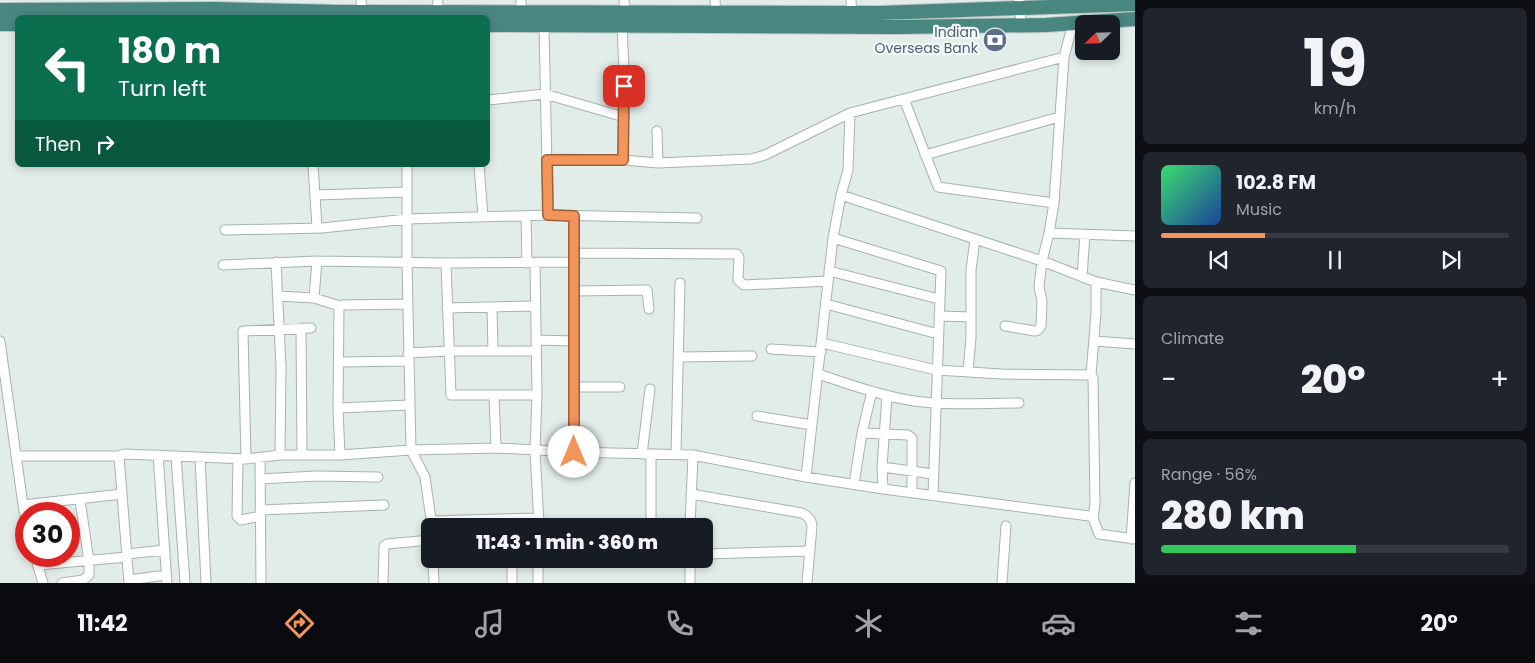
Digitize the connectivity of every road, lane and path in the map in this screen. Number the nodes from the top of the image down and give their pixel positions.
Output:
1 (1094, 3) edge
2 (1019, 4) edge
3 (1135, 4) edge
4 (15, 5) edge
5 (166, 5) edge
6 (437, 5) edge
7 (361, 6) edge
8 (521, 6) edge
9 (716, 6) edge
10 (0, 10) edge
11 (624, 13) edge
12 (851, 13) edge
13 (1135, 19) edge
14 (1073, 23) junction
15 (0, 24) edge
16 (15, 24) edge
17 (490, 25) edge
18 (1021, 25) junction
19 (544, 26) junction
20 (1064, 57) junction
21 (545, 94) junction
22 (904, 99) junction
23 (490, 100) edge
24 (850, 113) junction
25 (624, 117) junction
26 (1059, 117) junction
27 (658, 131) dead end
28 (925, 155) junction
29 (547, 160) junction
30 (623, 160) junction
31 (658, 163) junction
32 (313, 167) edge
33 (407, 167) edge
34 (479, 167) edge
35 (407, 192) junction
36 (841, 195) junction
37 (315, 196) junction
38 (1054, 203) junction
39 (548, 215) junction
40 (526, 216) junction
41 (574, 216) junction
42 (483, 217) junction
43 (697, 218) dead end
44 (407, 219) junction
45 (316, 228) junction
46 (226, 230) dead end
47 (1049, 234) junction
48 (1085, 234) junction
49 (1135, 236) edge
50 (833, 238) junction
51 (975, 240) junction
52 (575, 258) junction
53 (317, 260) junction
54 (1042, 261) junction
55 (276, 262) junction
56 (407, 262) junction
57 (446, 263) junction
58 (531, 263) junction
59 (224, 265) dead end
60 (830, 271) junction
61 (1082, 277) junction
62 (828, 281) junction
63 (1096, 282) junction
64 (680, 283) dead end
65 (575, 290) junction
66 (1135, 290) edge
67 (278, 296) junction
68 (314, 298) junction
69 (940, 299) junction
70 (408, 304) junction
71 (826, 304) junction
72 (340, 306) junction
73 (536, 306) junction
74 (492, 307) junction
75 (447, 308) junction
76 (649, 309) dead end
77 (939, 316) junction
78 (971, 317) junction
79 (1006, 326) dead end
80 (279, 328) junction
81 (301, 328) junction
82 (311, 328) dead end
83 (938, 334) junction
84 (0, 340) edge
85 (536, 340) junction
86 (1094, 341) junction
87 (574, 342) junction
88 (1135, 344) edge
89 (822, 347) junction
90 (770, 349) dead end
91 (449, 351) junction
92 (494, 351) junction
93 (536, 351) junction
94 (752, 356) dead end
95 (408, 357) junction
96 (679, 357) junction
97 (338, 362) junction
98 (936, 370) junction
99 (968, 372) junction
100 (818, 374) junction
101 (1091, 375) junction
102 (574, 387) junction
103 (620, 387) dead end
104 (650, 389) dead end
105 (872, 391) junction
106 (494, 395) junction
107 (537, 395) junction
108 (887, 395) junction
109 (936, 403) junction
110 (1019, 403) dead end
111 (409, 405) junction
112 (338, 408) junction
113 (758, 416) dead end
114 (812, 425) junction
115 (862, 433) junction
116 (885, 434) junction
117 (496, 448) junction
118 (411, 450) junction
119 (535, 450) junction
120 (574, 452) junction
121 (676, 453) junction
122 (647, 454) junction
123 (158, 455) junction
124 (280, 455) junction
125 (302, 455) junction
126 (340, 455) junction
127 (694, 455) junction
128 (16, 456) junction
129 (120, 456) junction
130 (176, 456) junction
131 (200, 458) junction
132 (260, 458) junction
133 (242, 459) junction
134 (882, 466) junction
135 (913, 472) junction
136 (933, 474) junction
137 (378, 477) dead end
138 (806, 477) junction
139 (260, 479) junction
140 (1135, 483) edge
141 (854, 484) junction
142 (883, 489) junction
143 (912, 492) junction
144 (122, 494) junction
145 (691, 494) junction
146 (933, 495) junction
147 (80, 500) junction
148 (23, 502) edge
149 (57, 502) edge
150 (384, 505) dead end
151 (260, 513) junction
152 (431, 518) edge
153 (539, 518) edge
154 (651, 518) edge
155 (690, 518) edge
156 (1092, 518) junction
157 (1006, 526) dead end
158 (1133, 539) edge
159 (421, 541) edge
160 (165, 550) junction
161 (810, 551) junction
162 (713, 554) edge
163 (127, 555) junction
164 (80, 561) edge
165 (88, 561) junction
166 (39, 567) edge
167 (433, 568) edge
168 (512, 568) edge
169 (538, 568) edge
170 (690, 568) edge
171 (167, 579) edge
172 (129, 582) edge
173 (43, 583) edge
174 (62, 583) edge
175 (185, 583) edge
176 (206, 583) edge
177 (261, 583) edge
178 (383, 583) edge
179 (434, 583) edge
180 (512, 583) edge
181 (538, 583) edge
182 (690, 583) edge
183 (807, 583) edge
184 (1002, 583) edge

1 - 2 highway
1 - 3 highway
2 - 12 highway
2 - 18 street
4 - 5 highway
4 - 10 highway
5 - 7 highway
6 - 7 highway
6 - 8 highway
8 - 11 highway
9 - 11 highway
9 - 12 highway
11 - 12 highway
11 - 19 highway
11 - 25 street
12 - 18 highway
13 - 14 highway
14 - 18 highway
14 - 20 street
15 - 16 highway
17 - 19 highway
19 - 21 street
20 - 22 street
20 - 26 street
21 - 23 street
21 - 25 street
21 - 29 street
22 - 24 street
22 - 28 street
24 - 31 street
24 - 36 street
25 - 30 street
26 - 28 street
26 - 38 street
27 - 31 street
28 - 38 street
29 - 30 street
29 - 39 street
30 - 31 street
32 - 37 street
33 - 35 street
34 - 42 street
35 - 37 street
35 - 44 street
36 - 50 street
36 - 51 street
37 - 45 street
38 - 47 street
39 - 40 street
39 - 41 street
40 - 42 street
40 - 58 street
41 - 43 street
41 - 52 street
42 - 44 street
44 - 45 street
44 - 56 street
45 - 46 street
47 - 48 street
47 - 54 street
48 - 49 street
48 - 61 street
50 - 60 street
50 - 69 street
51 - 54 street
51 - 78 street
52 - 58 street
52 - 62 street
52 - 65 street
53 - 55 street
53 - 56 street
53 - 68 street
54 - 61 street
54 - 79 street
55 - 59 street
55 - 67 street
56 - 57 street
56 - 70 street
57 - 58 street
57 - 75 street
58 - 73 street
60 - 62 street
60 - 69 street
61 - 63 street
62 - 71 street
63 - 66 street
63 - 86 street
64 - 96 street
65 - 76 street
65 - 87 street
67 - 68 street
67 - 80 street
68 - 72 street
69 - 77 street
70 - 72 street
70 - 95 street
71 - 83 street
71 - 89 street
72 - 97 street
73 - 74 street
73 - 85 street
74 - 75 street
74 - 92 street
75 - 91 street
77 - 78 street
77 - 83 street
78 - 99 street
80 - 81 street
80 - 124 street
80 - 133 street
81 - 82 street
81 - 125 street
83 - 98 street
84 - 128 street
85 - 87 street
85 - 93 street
86 - 88 street
86 - 101 street
87 - 102 street
89 - 90 street
89 - 98 street
89 - 100 street
91 - 92 street
91 - 95 street
91 - 106 street
92 - 93 street
93 - 107 street
94 - 96 street
95 - 97 street
95 - 111 street
96 - 121 street
97 - 112 street
98 - 99 street
98 - 109 street
99 - 101 street
100 - 105 street
100 - 114 street
101 - 156 street
102 - 103 street
102 - 120 street
104 - 122 street
105 - 108 street
105 - 115 street
106 - 107 street
106 - 117 street
107 - 119 street
108 - 109 street
108 - 116 street
109 - 110 street
109 - 136 street
111 - 112 street
111 - 118 street
112 - 126 street
113 - 114 street
114 - 138 street
115 - 116 street
115 - 141 street
116 - 134 street
116 - 135 street
117 - 118 street
117 - 119 street
118 - 126 street
118 - 152 street
119 - 120 street
119 - 153 street
120 - 122 street
121 - 122 street
121 - 127 street
122 - 154 street
123 - 129 street
123 - 130 street
123 - 160 street
124 - 125 street
124 - 132 street
125 - 126 street
127 - 138 street
127 - 145 street
128 - 129 street
128 - 148 street
129 - 144 street
130 - 131 street
130 - 175 street
131 - 133 street
131 - 176 street
132 - 133 street
132 - 139 street
133 - 151 street
134 - 135 street
134 - 142 street
135 - 136 street
135 - 143 street
136 - 146 street
137 - 139 street
138 - 141 street
139 - 151 street
140 - 158 street
141 - 142 street
142 - 143 street
143 - 146 street
144 - 147 street
144 - 163 street
145 - 155 street
145 - 161 street
146 - 156 street
147 - 149 street
147 - 165 street
150 - 151 street
151 - 177 street
156 - 158 street
157 - 184 street
159 - 178 street
160 - 163 street
160 - 171 street
161 - 162 street
161 - 183 street
163 - 165 street
163 - 172 street
164 - 165 street
165 - 174 street
166 - 173 street
167 - 179 street
168 - 180 street
169 - 181 street
170 - 182 street
171 - 172 street

